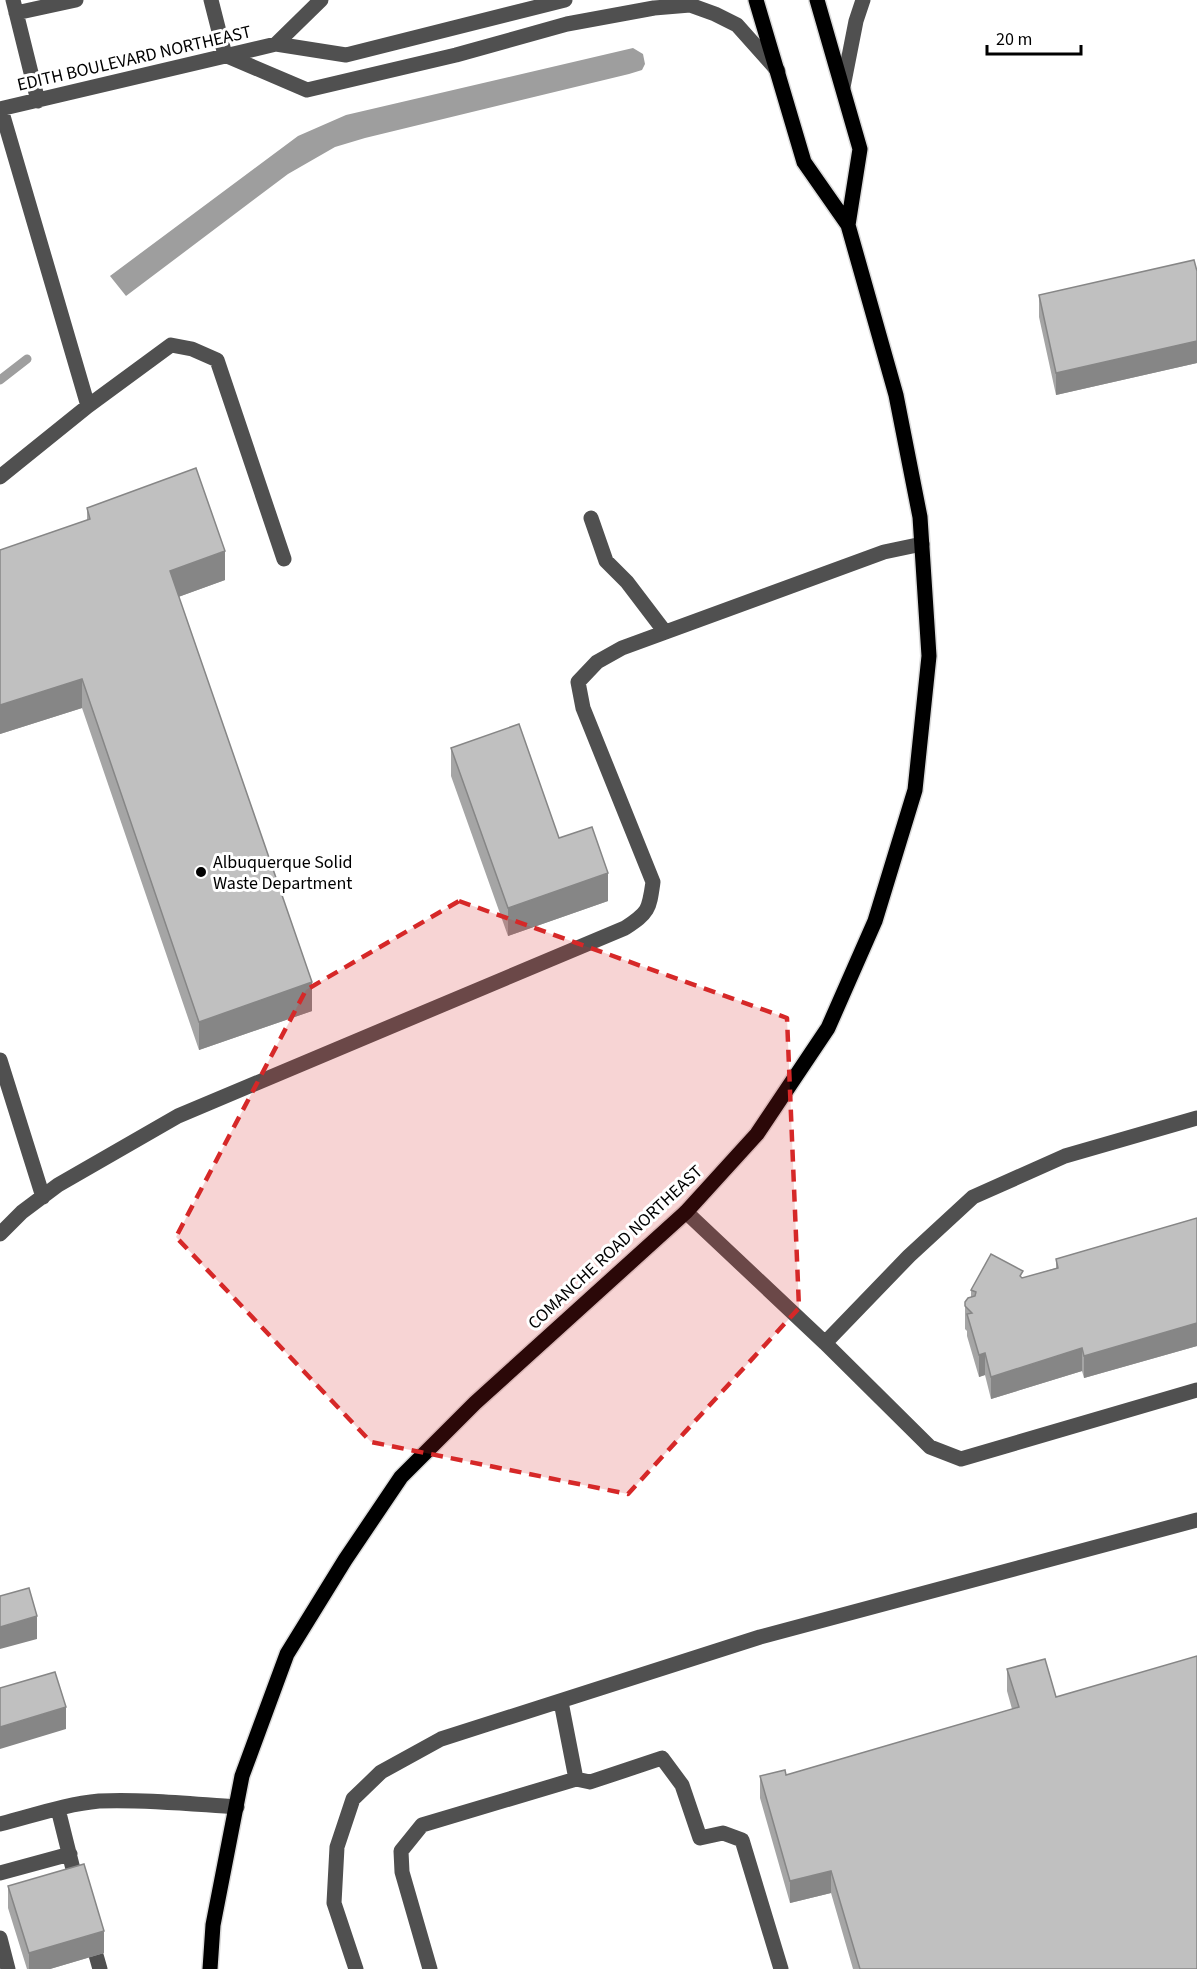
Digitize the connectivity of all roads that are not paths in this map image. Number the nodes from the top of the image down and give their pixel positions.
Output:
1 (75, 0) edge
2 (210, 0) edge
3 (321, 0) edge
4 (565, 0) edge
5 (756, 0) edge
6 (817, 0) edge
7 (863, 0) edge
8 (15, 7) edge
9 (276, 44) junction
10 (225, 55) junction
11 (778, 71) junction
12 (843, 87) junction
13 (38, 101) junction
14 (1, 109) edge
15 (848, 225) junction
16 (88, 406) junction
17 (0, 477) edge
18 (591, 518) dead end
19 (922, 544) junction
20 (284, 559) dead end
21 (665, 632) junction
22 (0, 1060) edge
23 (1197, 1118) edge
24 (43, 1197) junction
25 (686, 1212) junction
26 (3, 1224) edge
27 (825, 1343) junction
28 (1197, 1390) edge
29 (1197, 1520) edge
30 (561, 1702) junction
31 (576, 1779) junction
32 (237, 1807) junction
33 (58, 1809) junction
34 (0, 1824) edge
35 (70, 1854) junction
36 (0, 1873) edge
37 (78, 1888) edge
38 (0, 1938) edge
39 (8, 1969) edge
40 (210, 1969) edge
41 (356, 1969) edge
42 (430, 1969) edge
43 (781, 1969) edge

1 - 8 street
2 - 10 street
3 - 9 street, EDITH BOULEVARD NORTHEAST
4 - 9 street, EDITH BOULEVARD NORTHEAST
5 - 11 main road, COMANCHE ROAD NORTHEAST
6 - 12 main road, COMANCHE ROAD NORTHEAST
7 - 12 street
8 - 13 street
9 - 10 street, EDITH BOULEVARD NORTHEAST
10 - 11 street
10 - 13 street, EDITH BOULEVARD NORTHEAST
11 - 15 main road, COMANCHE ROAD NORTHEAST
12 - 15 main road, COMANCHE ROAD NORTHEAST
13 - 14 street, EDITH BOULEVARD NORTHEAST
14 - 16 street
15 - 19 main road, COMANCHE ROAD NORTHEAST
16 - 17 street
16 - 20 street
18 - 21 street
19 - 21 street
19 - 25 main road, COMANCHE ROAD NORTHEAST
21 - 24 street
22 - 24 street
23 - 27 street
24 - 26 street
25 - 27 street
25 - 32 main road, COMANCHE ROAD NORTHEAST
27 - 28 street
29 - 30 street
30 - 31 street
30 - 41 street
31 - 42 street
31 - 43 street
32 - 33 street
32 - 40 main road, COMANCHE ROAD NORTHEAST
33 - 34 street
33 - 35 street
35 - 36 street
35 - 37 street
38 - 39 street

